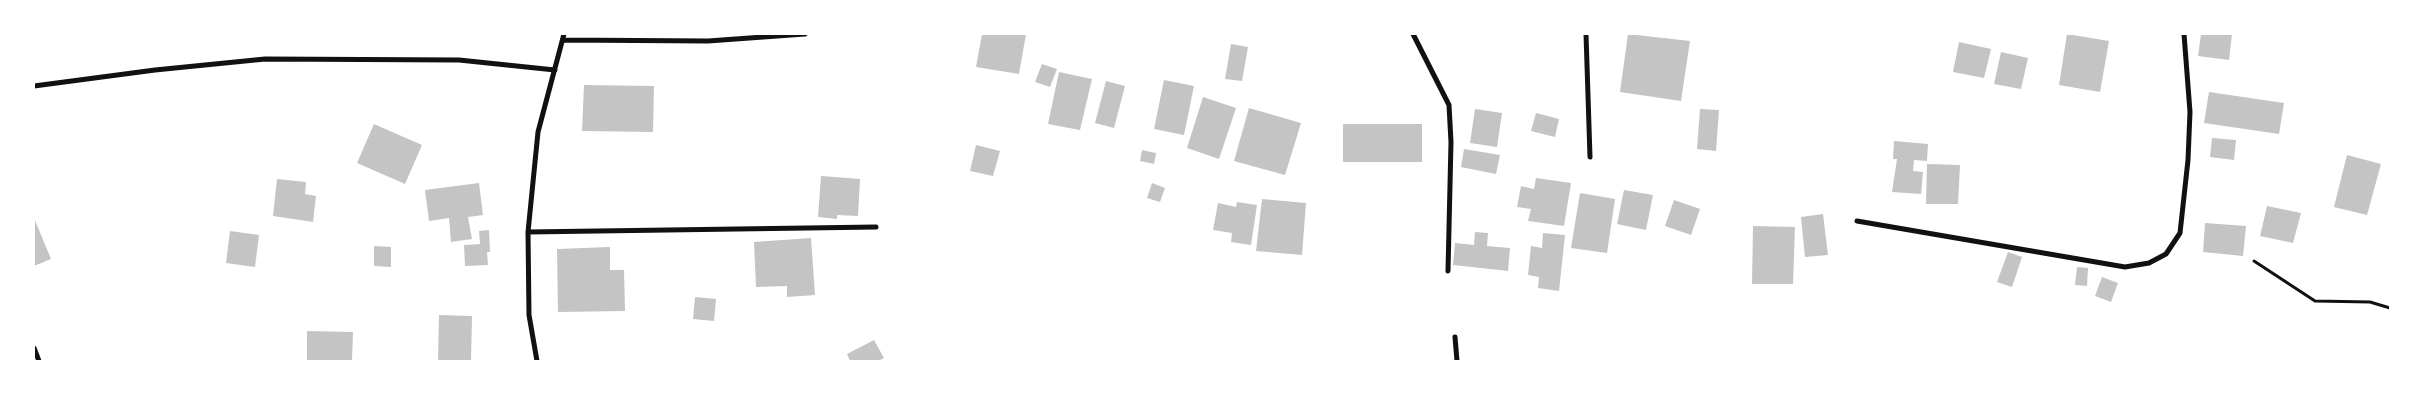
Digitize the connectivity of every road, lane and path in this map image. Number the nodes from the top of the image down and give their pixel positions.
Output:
1 (805, 34) edge
2 (1413, 34) edge
3 (1586, 34) edge
4 (2184, 34) edge
5 (564, 37) edge
6 (555, 70) junction
7 (34, 86) edge
8 (1590, 157) dead end
9 (1857, 221) dead end
10 (876, 227) dead end
11 (528, 232) junction
12 (2254, 260) dead end
13 (1448, 271) dead end
14 (2390, 308) edge
15 (1455, 337) dead end
16 (34, 348) edge
17 (39, 361) edge
18 (537, 361) edge
19 (1457, 361) edge

1 - 5 street
2 - 13 street
3 - 8 street
4 - 9 street
5 - 6 street
6 - 7 street
6 - 11 street
10 - 11 street
11 - 18 street
12 - 14 path
15 - 19 street
16 - 17 street

